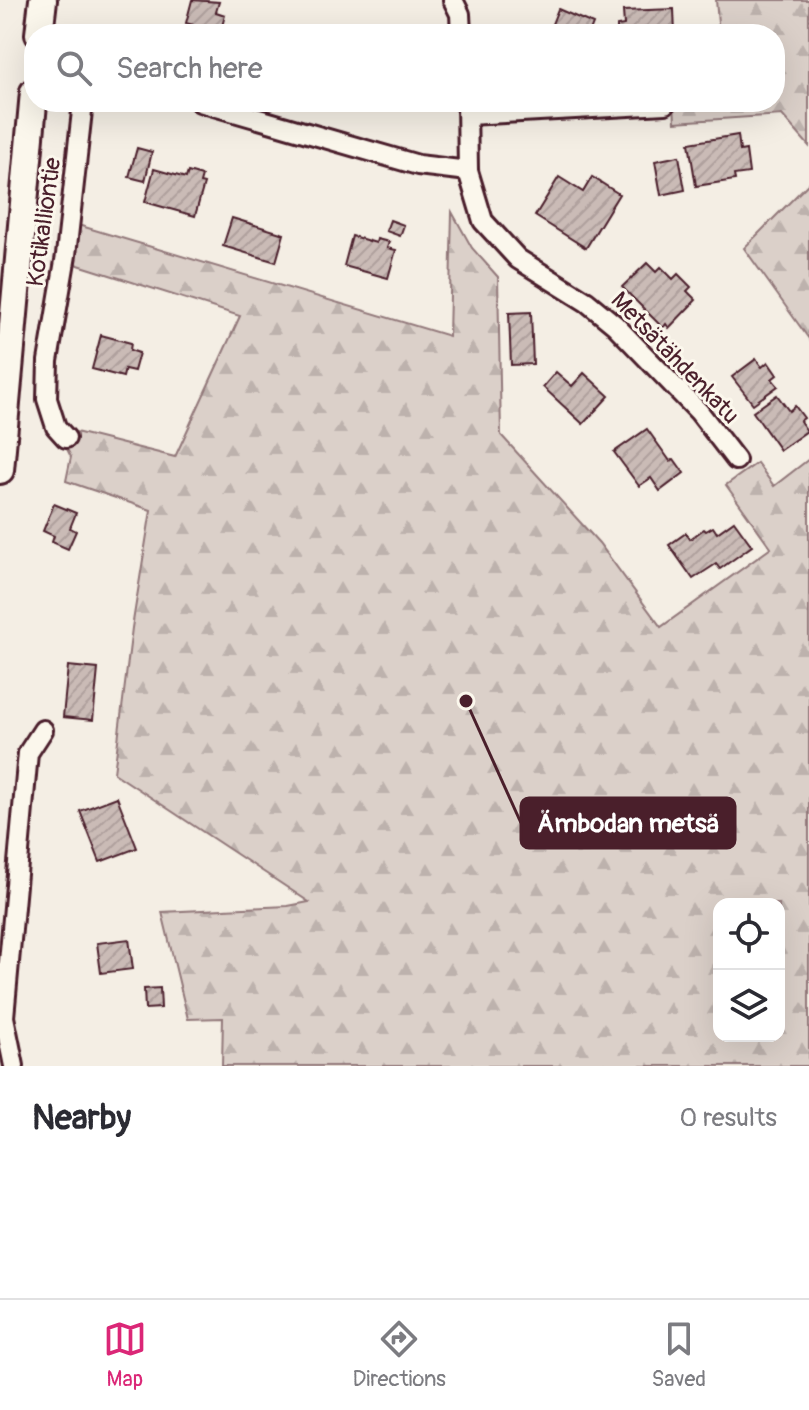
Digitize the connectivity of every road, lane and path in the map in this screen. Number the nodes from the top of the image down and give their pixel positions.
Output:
1 (43, 0) edge
2 (453, 0) edge
3 (40, 24) edge
4 (460, 24) edge
5 (32, 112) edge
6 (82, 112) edge
7 (235, 112) edge
8 (467, 112) edge
9 (468, 171) junction
10 (66, 438) dead end
11 (736, 460) dead end
12 (0, 470) edge
13 (43, 730) dead end
14 (14, 1066) edge

1 - 3 main road
2 - 4 street
5 - 12 main road
6 - 10 street, Kotikalliontie
7 - 9 street
8 - 9 street, Metsätähdenkatu
9 - 11 street, Metsätähdenkatu
13 - 14 street

